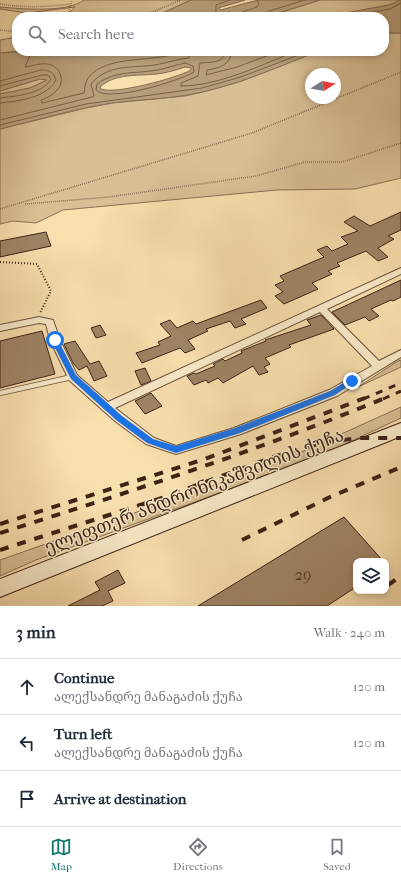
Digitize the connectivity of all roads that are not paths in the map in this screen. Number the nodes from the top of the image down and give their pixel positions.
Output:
1 (401, 272) edge
2 (321, 308) junction
3 (0, 328) edge
4 (401, 353) edge
5 (378, 366) junction
6 (73, 377) junction
7 (0, 394) edge
8 (108, 407) junction
9 (401, 429) edge
10 (0, 588) edge

1 - 2 street
2 - 5 street
2 - 8 street
3 - 6 street
4 - 5 street
5 - 8 street
6 - 7 lane
6 - 8 street
9 - 10 main road, ელეფთერ ანდრონიკაშვილის ქუჩა

